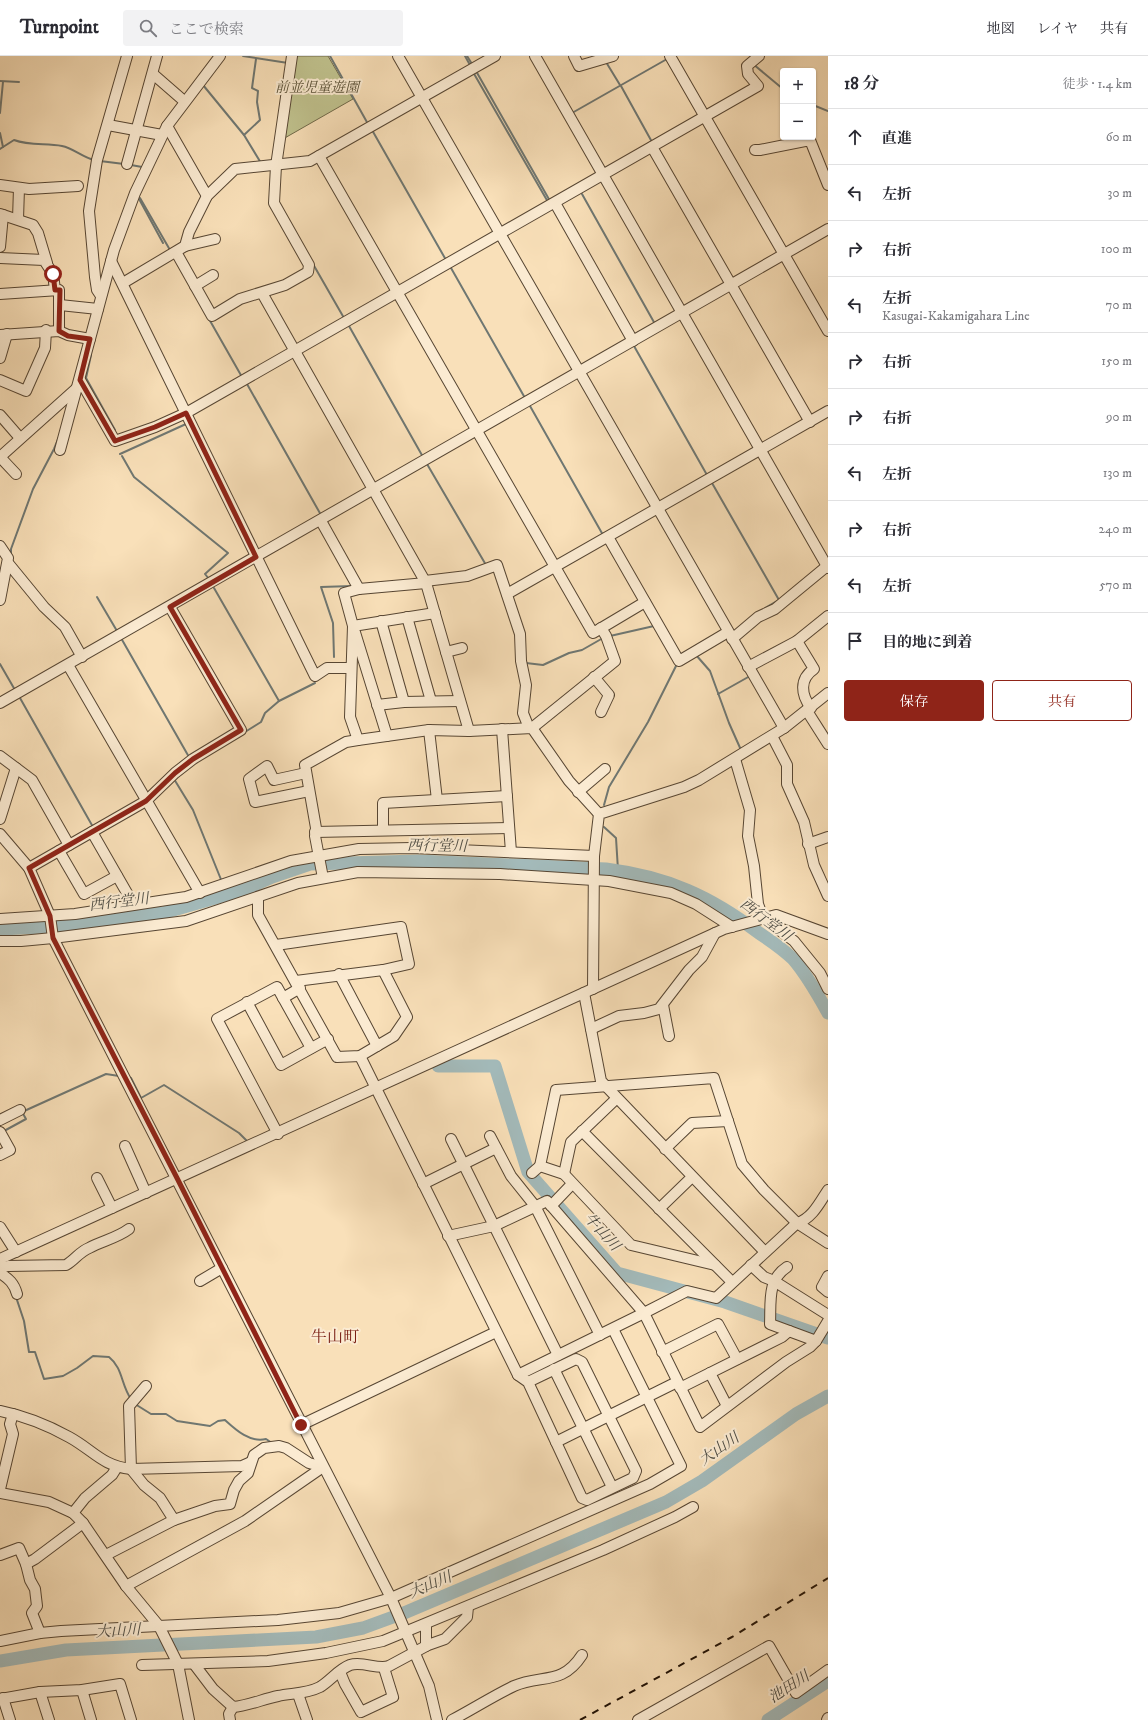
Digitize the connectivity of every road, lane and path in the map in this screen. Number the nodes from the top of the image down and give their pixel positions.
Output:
1 (127, 56) edge
2 (158, 56) edge
3 (220, 56) edge
4 (292, 56) edge
5 (398, 56) edge
6 (495, 56) edge
7 (535, 56) edge
8 (574, 56) edge
9 (613, 56) edge
10 (670, 56) edge
11 (759, 56) edge
12 (152, 74) junction
13 (422, 97) junction
14 (184, 101) junction
15 (705, 116) junction
16 (108, 125) junction
17 (137, 130) junction
18 (164, 130) junction
19 (652, 147) junction
20 (755, 150) dead end
21 (319, 156) junction
22 (127, 164) dead end
23 (276, 166) junction
24 (603, 175) junction
25 (0, 185) edge
26 (828, 185) edge
27 (78, 186) dead end
28 (19, 188) junction
29 (207, 196) junction
30 (555, 203) junction
31 (2, 215) edge
32 (18, 219) junction
33 (828, 229) edge
34 (500, 234) junction
35 (215, 239) dead end
36 (185, 246) junction
37 (0, 247) edge
38 (176, 252) junction
39 (785, 254) junction
40 (0, 258) edge
41 (111, 261) junction
42 (47, 263) junction
43 (213, 275) dead end
44 (123, 283) junction
45 (732, 285) junction
46 (195, 286) junction
47 (55, 290) junction
48 (262, 293) junction
49 (398, 293) junction
50 (0, 294) edge
51 (101, 296) junction
52 (60, 305) junction
53 (98, 309) junction
54 (682, 313) junction
55 (46, 330) junction
56 (828, 330) edge
57 (59, 331) junction
58 (4, 335) edge
59 (90, 339) junction
60 (633, 341) junction
61 (295, 352) junction
62 (0, 358) edge
63 (579, 372) junction
64 (0, 380) edge
65 (78, 384) junction
66 (828, 411) edge
67 (186, 413) junction
68 (0, 415) edge
69 (810, 422) junction
70 (476, 431) junction
71 (20, 438) junction
72 (60, 450) dead end
73 (760, 450) junction
74 (0, 457) edge
75 (16, 474) dead end
76 (374, 489) junction
77 (657, 509) junction
78 (321, 521) junction
79 (608, 537) junction
80 (0, 546) edge
81 (256, 557) junction
82 (8, 563) junction
83 (554, 567) junction
84 (827, 567) edge
85 (426, 582) junction
86 (360, 589) junction
87 (507, 594) junction
88 (0, 600) edge
89 (645, 602) junction
90 (170, 607) junction
91 (435, 613) junction
92 (828, 616) edge
93 (407, 617) junction
94 (381, 621) junction
95 (353, 626) junction
96 (601, 628) junction
97 (730, 635) junction
98 (797, 641) junction
99 (462, 648) dead end
100 (446, 652) junction
101 (82, 656) junction
102 (68, 665) junction
103 (748, 666) junction
104 (351, 668) junction
105 (594, 677) junction
106 (828, 693) edge
107 (431, 701) junction
108 (460, 701) junction
109 (404, 702) junction
110 (0, 703) edge
111 (377, 705) junction
112 (809, 709) junction
113 (601, 712) dead end
114 (531, 728) junction
115 (784, 728) junction
116 (502, 729) junction
117 (429, 730) junction
118 (469, 731) junction
119 (387, 736) junction
120 (772, 736) junction
121 (358, 740) junction
122 (828, 744) edge
123 (0, 756) edge
124 (735, 759) junction
125 (16, 768) junction
126 (605, 769) dead end
127 (306, 773) junction
128 (309, 792) junction
129 (578, 792) junction
130 (507, 796) junction
131 (437, 800) junction
132 (146, 801) junction
133 (599, 814) junction
134 (0, 818) edge
135 (509, 828) junction
136 (383, 830) junction
137 (92, 832) junction
138 (315, 832) junction
139 (0, 834) edge
140 (828, 837) edge
141 (808, 844) junction
142 (69, 845) junction
143 (59, 851) junction
144 (511, 852) junction
145 (319, 856) junction
146 (594, 857) junction
147 (29, 868) junction
148 (117, 876) junction
149 (323, 876) junction
150 (594, 879) junction
151 (200, 893) junction
152 (828, 896) edge
153 (258, 897) junction
154 (131, 900) dead end
155 (50, 917) junction
156 (762, 918) junction
157 (0, 919) edge
158 (735, 926) junction
159 (715, 933) junction
160 (828, 934) edge
161 (53, 937) junction
162 (0, 941) edge
163 (276, 945) junction
164 (383, 970) junction
165 (339, 974) junction
166 (298, 985) junction
167 (828, 988) edge
168 (588, 991) junction
169 (283, 998) junction
170 (247, 1002) junction
171 (663, 1005) junction
172 (591, 1029) junction
173 (669, 1036) dead end
174 (328, 1039) junction
175 (377, 1046) junction
176 (311, 1048) junction
177 (360, 1056) junction
178 (604, 1087) junction
179 (376, 1088) junction
180 (616, 1099) junction
181 (20, 1110) dead end
182 (0, 1120) edge
183 (728, 1121) junction
184 (582, 1131) junction
185 (0, 1132) edge
186 (278, 1134) junction
187 (490, 1136) dead end
188 (452, 1139) dead end
189 (125, 1146) dead end
190 (496, 1148) junction
191 (665, 1149) junction
192 (0, 1155) edge
193 (464, 1164) junction
194 (564, 1174) junction
195 (692, 1177) junction
196 (97, 1178) dead end
197 (177, 1178) junction
198 (423, 1184) junction
199 (572, 1184) junction
200 (828, 1190) edge
201 (146, 1193) junction
202 (535, 1206) junction
203 (551, 1206) junction
204 (112, 1208) junction
205 (659, 1209) junction
206 (797, 1223) junction
207 (494, 1226) junction
208 (0, 1227) edge
209 (128, 1229) dead end
210 (448, 1236) junction
211 (828, 1243) edge
212 (16, 1252) junction
213 (765, 1252) junction
214 (0, 1259) edge
215 (714, 1265) junction
216 (751, 1265) junction
217 (787, 1267) dead end
218 (0, 1268) edge
219 (222, 1268) junction
220 (0, 1273) edge
221 (828, 1276) edge
222 (200, 1281) dead end
223 (774, 1281) junction
224 (732, 1282) junction
225 (828, 1292) edge
226 (17, 1294) dead end
227 (644, 1313) junction
228 (828, 1315) edge
229 (825, 1326) edge
230 (613, 1329) junction
231 (789, 1331) junction
232 (496, 1332) junction
233 (600, 1335) junction
234 (816, 1341) junction
235 (662, 1352) junction
236 (558, 1355) junction
237 (736, 1359) junction
238 (554, 1369) junction
239 (710, 1373) junction
240 (518, 1375) junction
241 (528, 1382) junction
242 (679, 1385) junction
243 (146, 1386) dead end
244 (646, 1397) junction
245 (727, 1406) junction
246 (0, 1411) edge
247 (13, 1414) junction
248 (609, 1416) junction
249 (301, 1425) junction
250 (583, 1429) junction
251 (556, 1442) junction
252 (251, 1462) junction
253 (116, 1467) junction
254 (323, 1467) junction
255 (131, 1469) junction
256 (612, 1488) junction
257 (0, 1489) edge
258 (0, 1493) edge
259 (693, 1506) dead end
260 (73, 1513) junction
261 (174, 1520) junction
262 (83, 1523) junction
263 (0, 1554) edge
264 (106, 1555) junction
265 (26, 1564) junction
266 (126, 1586) junction
267 (393, 1601) junction
268 (468, 1607) junction
269 (426, 1625) junction
270 (159, 1626) junction
271 (405, 1632) junction
272 (40, 1633) junction
273 (0, 1642) edge
274 (426, 1646) junction
275 (414, 1652) junction
276 (582, 1655) dead end
277 (178, 1664) junction
278 (194, 1664) junction
279 (142, 1665) dead end
280 (384, 1668) junction
281 (828, 1670) edge
282 (340, 1672) junction
283 (82, 1690) junction
284 (40, 1692) junction
285 (298, 1694) junction
286 (1, 1698) edge
287 (233, 1707) junction
288 (433, 1718) edge
289 (10, 1720) edge
290 (49, 1720) edge
291 (91, 1720) edge
292 (131, 1720) edge
293 (189, 1720) edge
294 (230, 1720) edge
295 (307, 1720) edge
296 (452, 1720) edge
297 (638, 1720) edge

1 - 16 street
2 - 12 street
3 - 14 street
4 - 23 street
5 - 13 street
6 - 13 street
7 - 24 street
8 - 9 street
10 - 15 street
11 - 15 street
12 - 14 street
12 - 17 street
13 - 21 street
13 - 34 street
14 - 18 street
15 - 19 street
15 - 39 street
16 - 17 street
16 - 51 street
17 - 18 street
17 - 22 street
18 - 29 street
18 - 41 street
19 - 24 street
19 - 45 street
20 - 26 street
21 - 23 street
21 - 49 street
23 - 29 street
23 - 48 street
24 - 30 street
24 - 54 street
25 - 28 street
27 - 28 street
28 - 32 street
29 - 36 street
30 - 34 street
30 - 60 street
31 - 32 street
31 - 37 street
32 - 42 street
33 - 39 street
34 - 49 street
34 - 63 street
35 - 36 street
36 - 38 street
38 - 44 street
38 - 46 street
39 - 45 street
39 - 56 street
40 - 42 street
41 - 44 street
41 - 51 street
42 - 47 street
43 - 46 street
44 - 67 street
45 - 54 street
45 - 69 street
46 - 48 street
47 - 50 street
47 - 52 street
48 - 61 street
49 - 61 street
49 - 70 street
51 - 53 street
52 - 53 street
52 - 57 street
53 - 59 street
54 - 60 street
54 - 73 street
55 - 57 street
55 - 58 street
55 - 64 street
57 - 59 street
58 - 62 street
59 - 65 street
60 - 63 street
61 - 67 street
61 - 76 street
63 - 70 street
63 - 77 street
65 - 67 street
65 - 71 street
65 - 72 street
66 - 69 street
67 - 81 street
68 - 71 street
69 - 73 street
70 - 76 street
70 - 83 street
71 - 74 street
73 - 77 street
73 - 84 street
74 - 75 street
76 - 78 street
76 - 85 street
77 - 79 street
77 - 97 street
78 - 81 street
78 - 86 street
79 - 83 street
79 - 89 street
80 - 82 street
81 - 90 street
81 - 104 street
82 - 88 street
82 - 101 street
83 - 87 street
83 - 96 street
84 - 97 street
85 - 86 street
85 - 87 street
85 - 91 street
86 - 95 street
87 - 114 street
89 - 96 street
89 - 97 street
90 - 101 street
90 - 132 street
91 - 93 street
91 - 100 street
92 - 98 street
93 - 94 street
93 - 107 street
94 - 95 street
94 - 109 street
95 - 104 street
95 - 111 street
96 - 105 street
97 - 103 street
98 - 103 street
98 - 112 street
99 - 100 street
100 - 108 street
101 - 102 street
102 - 110 street
102 - 132 street
103 - 115 street
104 - 121 street
105 - 113 street
105 - 114 street
106 - 112 street
107 - 108 street
107 - 109 street
108 - 118 street
109 - 111 street
111 - 119 street
112 - 115 street
112 - 122 street
114 - 116 street
114 - 129 street
115 - 120 street
116 - 118 street
116 - 130 street
117 - 118 street
117 - 119 street
117 - 131 street
119 - 121 street
120 - 124 street
120 - 141 street
121 - 127 street
123 - 125 street
124 - 133 street
124 - 156 street
125 - 134 street
125 - 142 street
126 - 129 street
127 - 128 street
127 - 128 street
128 - 138 street
129 - 133 street
130 - 131 street
130 - 135 street
131 - 136 street
132 - 137 street
132 - 151 street
133 - 146 street
135 - 136 street
135 - 144 street
136 - 138 street
137 - 142 street
137 - 148 street
138 - 145 street
139 - 147 street
140 - 141 street
141 - 152 street
142 - 143 street
143 - 147 street
143 - 148 street
144 - 145 street
144 - 146 street
145 - 149 street
145 - 151 street
146 - 150 street
147 - 155 street
148 - 154 street
149 - 150 street
149 - 153 street
150 - 158 street
150 - 168 street
151 - 155 street
153 - 161 street
153 - 163 street
155 - 157 street
155 - 161 street
156 - 158 street
156 - 160 street
156 - 167 street
158 - 159 street
159 - 168 street
159 - 171 street
161 - 162 street
161 - 197 street
163 - 164 street
163 - 166 street
164 - 165 street
164 - 175 street
165 - 166 street
165 - 175 street
166 - 169 street
166 - 174 street
168 - 172 street
168 - 179 street
169 - 170 street
169 - 176 street
170 - 176 street
170 - 186 street
171 - 172 street
171 - 173 street
172 - 178 street
174 - 176 street
174 - 177 street
175 - 177 street
177 - 179 street
178 - 180 street
178 - 183 street
178 - 194 street
179 - 186 street
179 - 198 street
180 - 184 street
180 - 191 street
181 - 182 street
183 - 191 street
183 - 206 street
184 - 194 street
184 - 205 street
185 - 192 street
186 - 197 street
187 - 190 street
188 - 193 street
189 - 201 street
190 - 193 street
190 - 202 street
191 - 195 street
193 - 198 street
193 - 207 street
194 - 199 street
195 - 205 street
195 - 213 street
196 - 204 street
197 - 201 street
197 - 219 street
198 - 210 street
199 - 203 street
199 - 215 street
200 - 206 street
201 - 204 street
202 - 203 street
202 - 207 street
202 - 233 street
203 - 227 street
204 - 212 street
205 - 215 street
206 - 211 street
206 - 213 street
207 - 210 street
207 - 236 street
208 - 212 street
209 - 218 street
210 - 232 street
212 - 214 street
213 - 216 street
215 - 224 street
216 - 223 street
216 - 224 street
217 - 223 street
219 - 222 street
219 - 249 street
220 - 226 street
221 - 225 street
223 - 228 street
223 - 231 street
224 - 227 street
227 - 230 street
227 - 235 street
229 - 234 street
230 - 233 street
230 - 244 street
231 - 234 street
231 - 237 street
232 - 240 street
232 - 249 street
233 - 236 street
234 - 245 street
235 - 237 street
235 - 242 street
236 - 240 street
237 - 239 street
238 - 241 street
238 - 248 street
238 - 250 street
239 - 242 street
239 - 245 street
240 - 241 street
241 - 251 street
242 - 244 street
242 - 245 street
243 - 255 street
244 - 248 street
244 - 267 street
246 - 247 street
247 - 253 street
247 - 257 street
248 - 250 street
248 - 256 street
249 - 254 street
250 - 251 street
250 - 256 street
251 - 256 street
252 - 254 street
252 - 255 street
252 - 261 street
253 - 255 street
253 - 260 street
254 - 266 street
254 - 267 street
255 - 261 street
258 - 260 street
259 - 268 street
260 - 262 street
261 - 264 street
262 - 264 street
262 - 265 street
263 - 265 street
264 - 266 street
265 - 272 street
266 - 270 street
267 - 270 street
267 - 271 street
268 - 269 street
268 - 274 street
269 - 271 street
269 - 274 street
270 - 272 street
270 - 277 street
271 - 275 street
271 - 278 street
272 - 273 street
274 - 275 street
275 - 280 street
275 - 288 street
276 - 296 street
277 - 278 street
277 - 279 street
277 - 293 street
278 - 287 street
280 - 282 street
280 - 282 street
281 - 297 street
282 - 285 street
283 - 284 street
283 - 291 street
283 - 292 street
284 - 286 street
284 - 290 street
285 - 287 street
285 - 295 street
286 - 289 street
287 - 294 street

